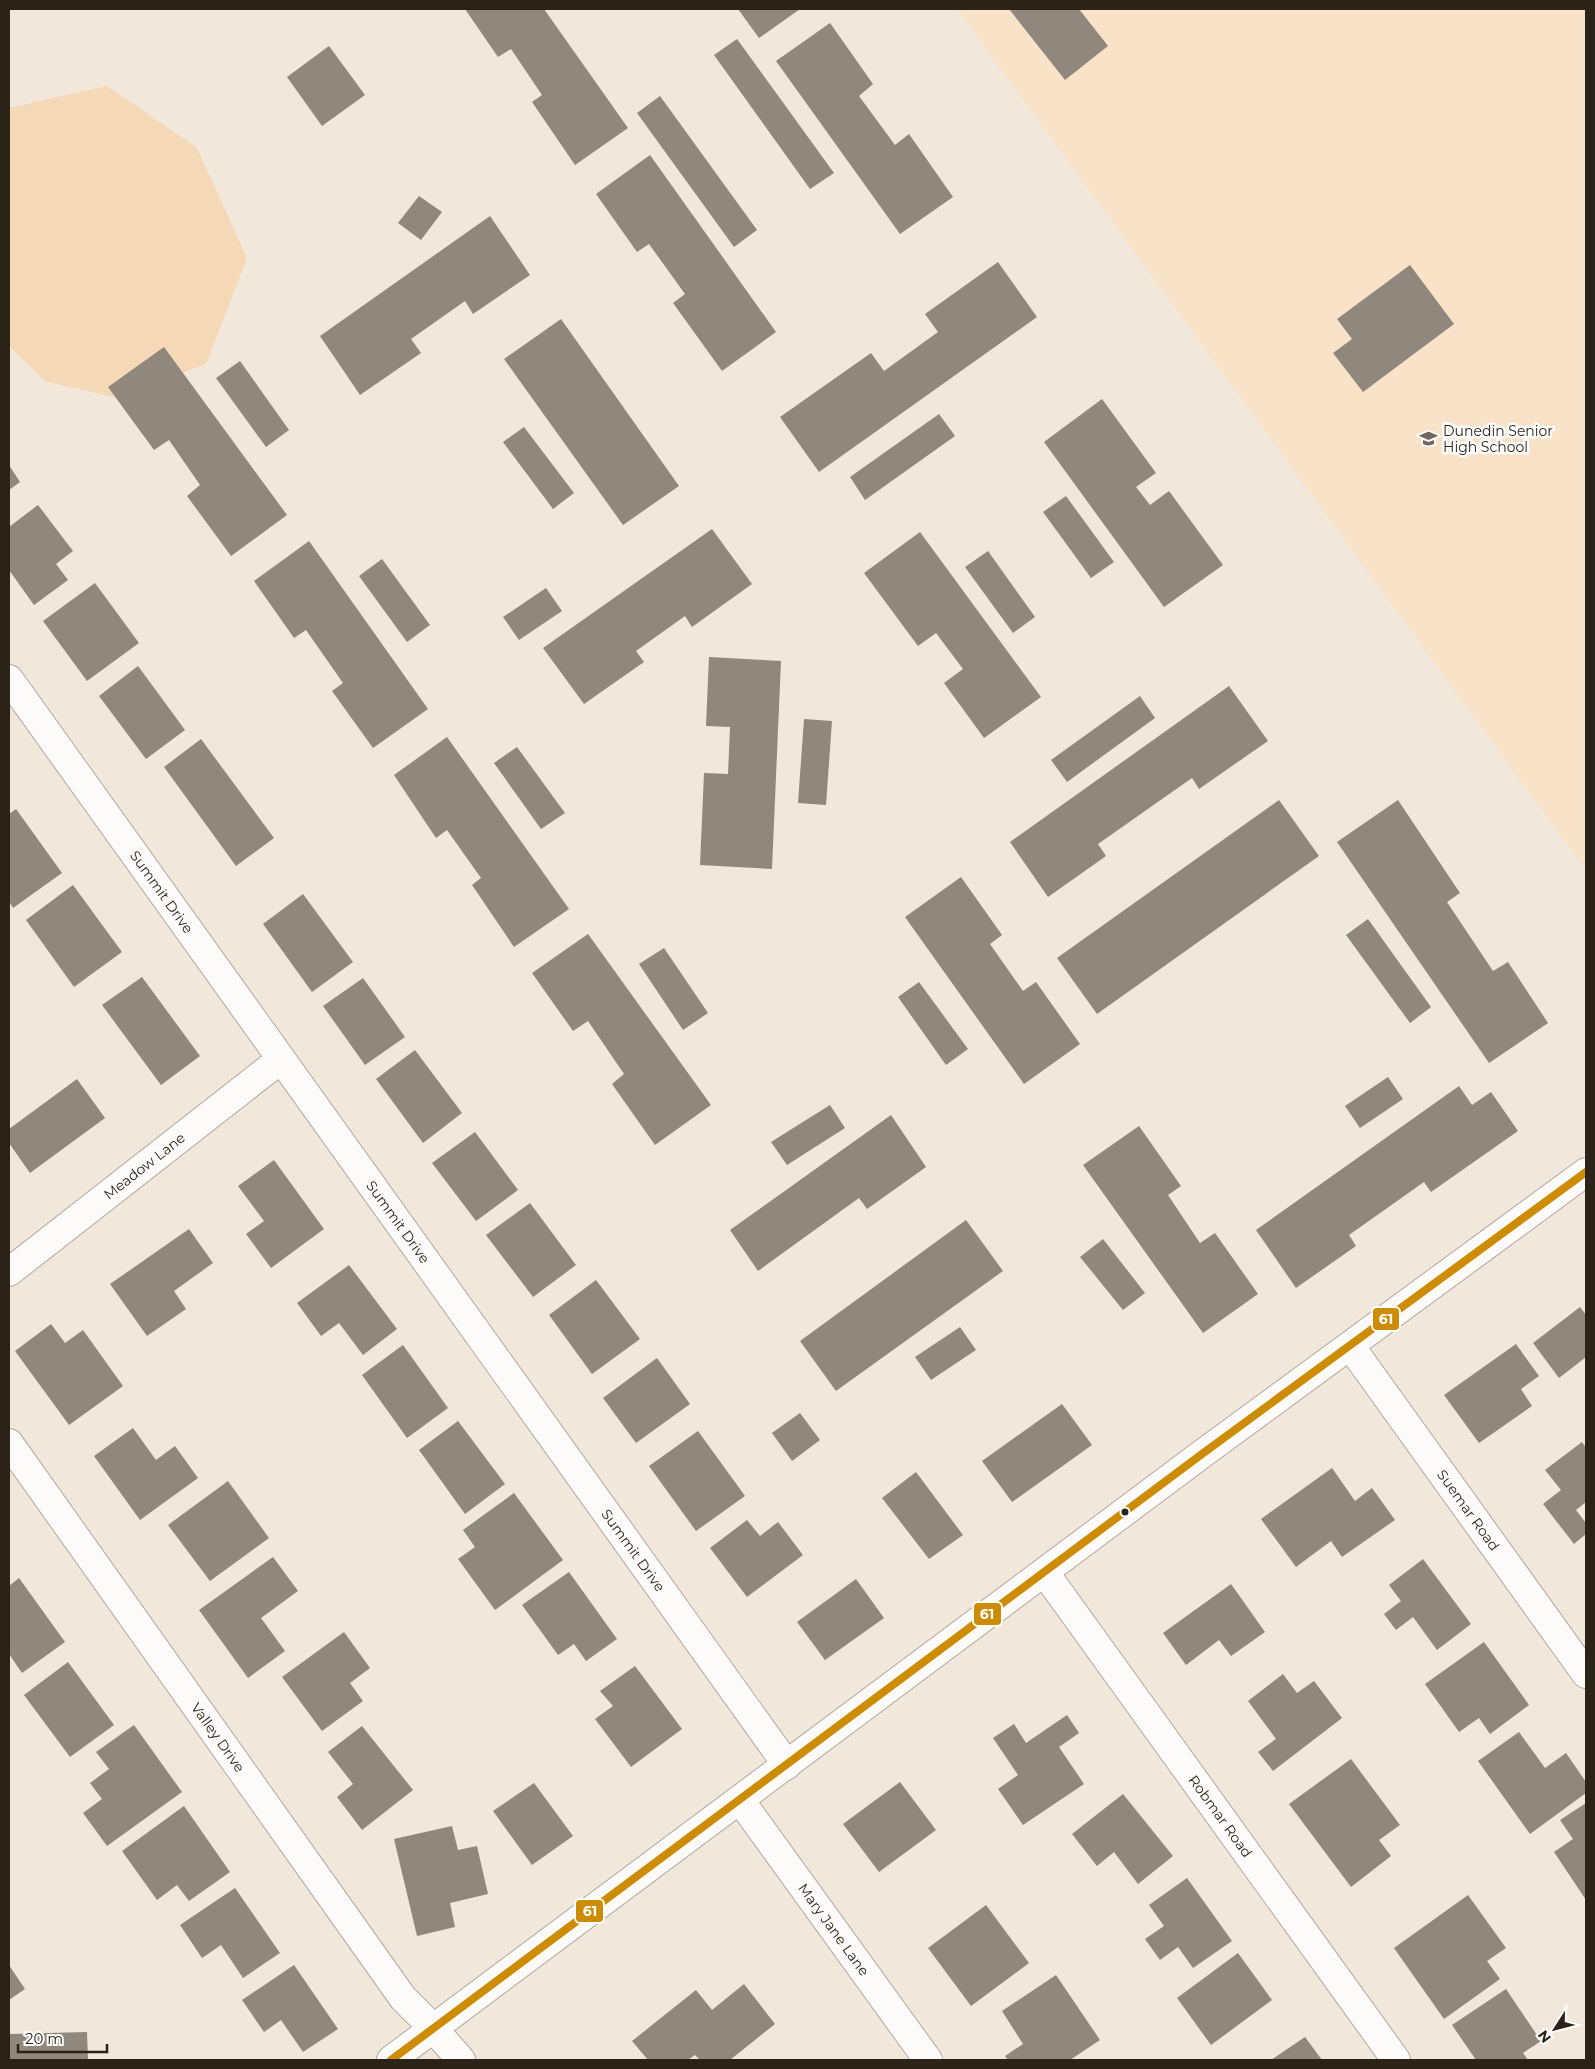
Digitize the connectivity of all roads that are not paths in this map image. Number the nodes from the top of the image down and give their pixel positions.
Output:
1 (9, 679) edge
2 (280, 1060) junction
3 (1586, 1172) edge
4 (9, 1272) edge
5 (1351, 1346) junction
6 (9, 1443) edge
7 (1044, 1573) junction
8 (1586, 1674) edge
9 (787, 1765) junction
10 (740, 1800) junction
11 (434, 2028) junction
12 (391, 2060) edge
13 (461, 2060) edge
14 (928, 2060) edge
15 (1396, 2060) edge

1 - 2 street, Summit Drive
2 - 4 street, Meadow Lane
2 - 9 street, Summit Drive
3 - 5 street
5 - 7 street
5 - 8 street, Suemar Road
6 - 11 street, Valley Drive
7 - 9 street
7 - 15 street, Robmar Road
9 - 10 street
10 - 11 street
10 - 14 street, Mary Jane Lane
11 - 12 street
11 - 13 street, Valley Drive

